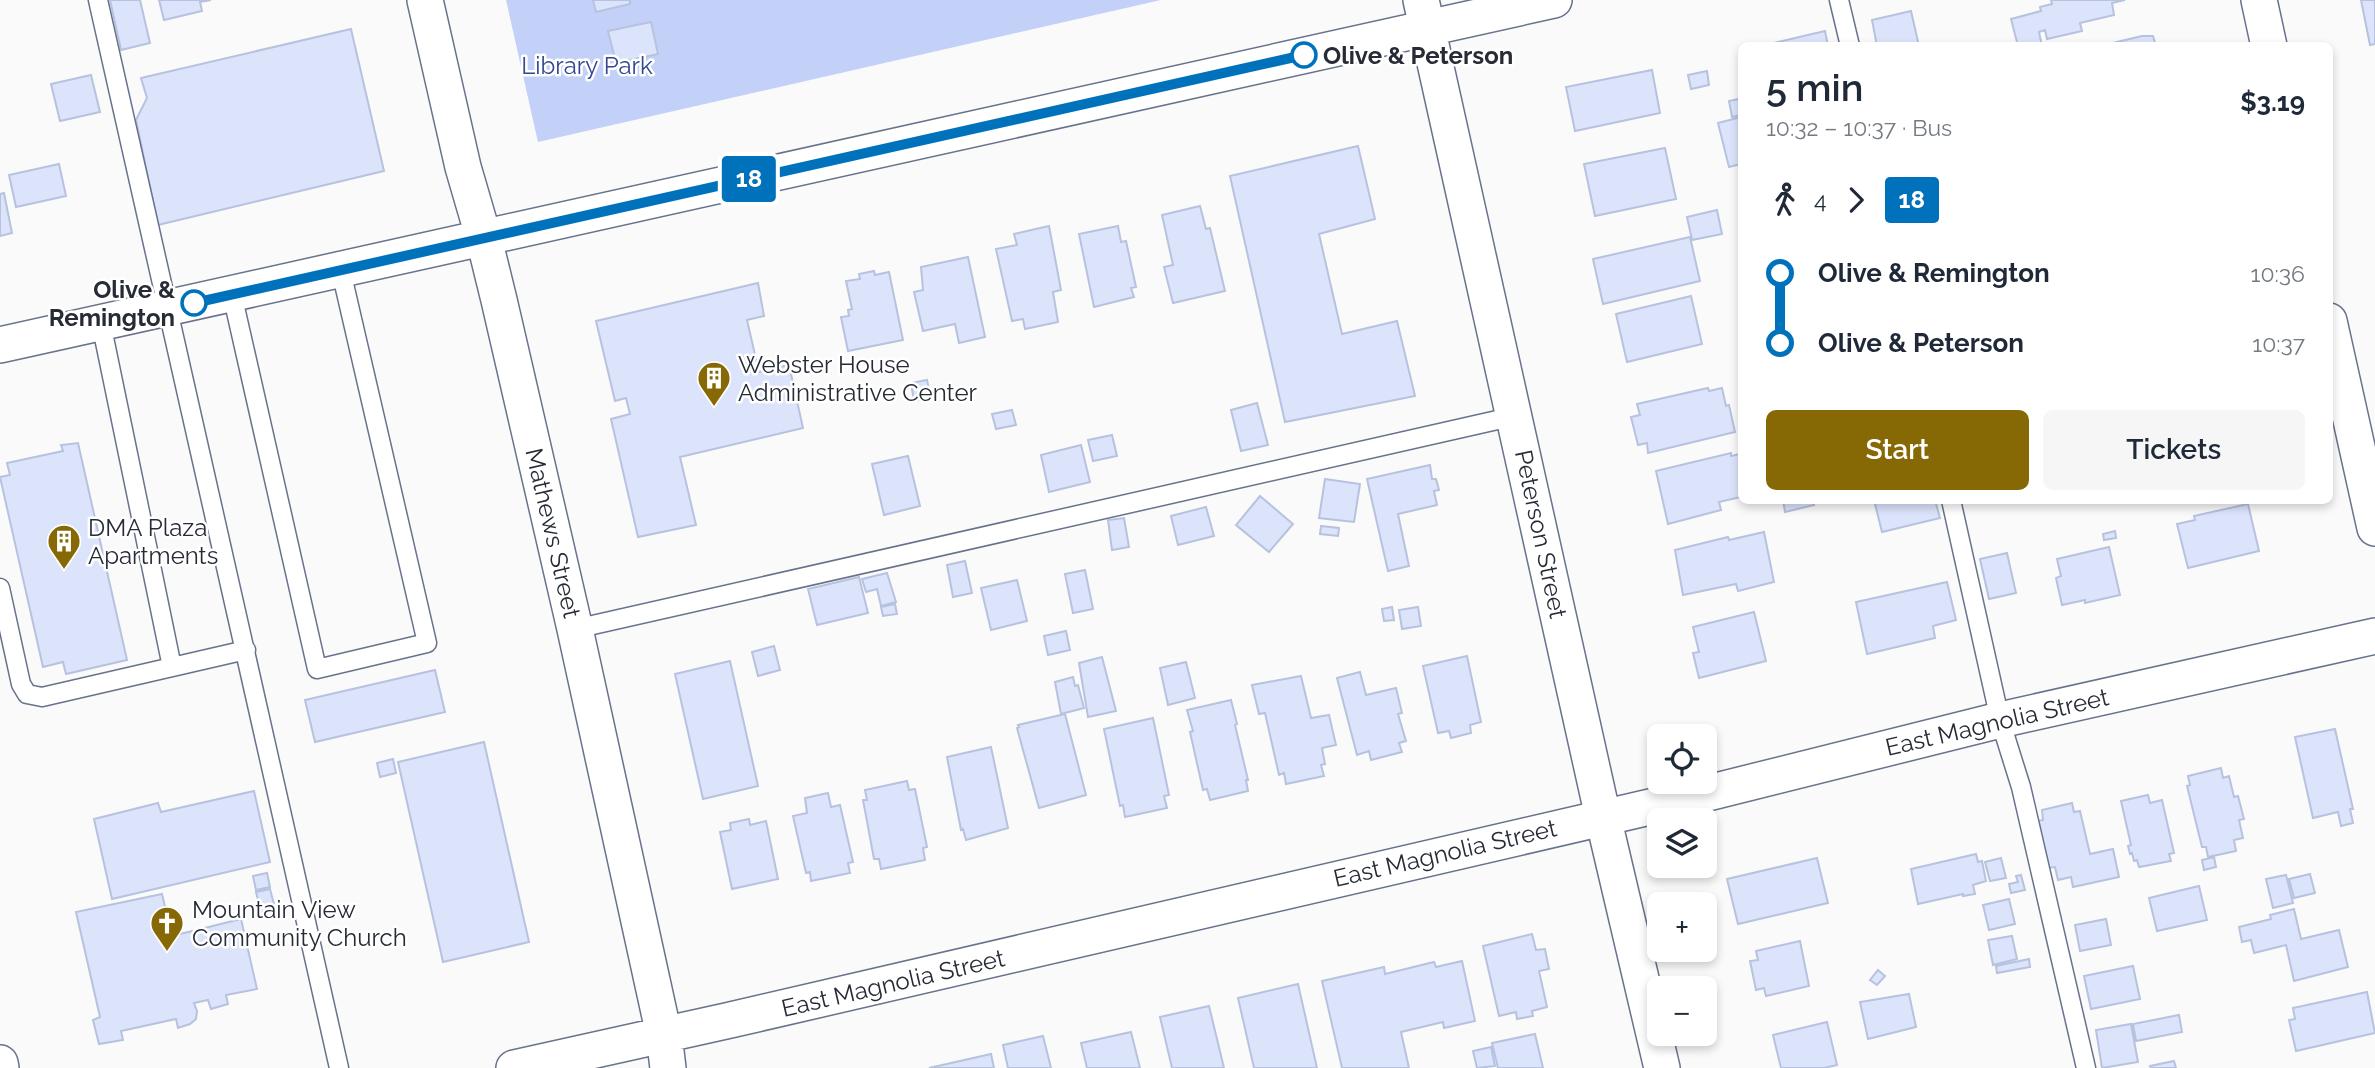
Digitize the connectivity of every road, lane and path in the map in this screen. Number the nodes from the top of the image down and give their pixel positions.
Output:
1 (98, 0) edge
2 (425, 0) edge
3 (1554, 0) edge
4 (1839, 0) edge
5 (2259, 0) edge
6 (1424, 14) edge
7 (1849, 42) edge
8 (2268, 42) edge
9 (484, 239) junction
10 (341, 271) junction
11 (232, 294) junction
12 (169, 308) junction
13 (101, 323) junction
14 (2333, 339) edge
15 (0, 345) edge
16 (1515, 415) junction
17 (1952, 504) edge
18 (2375, 528) edge
19 (0, 588) edge
20 (575, 629) junction
21 (2375, 636) edge
22 (246, 650) junction
23 (172, 667) junction
24 (2000, 720) junction
25 (1603, 817) junction
26 (666, 1052) edge
27 (339, 1068) edge
28 (514, 1068) edge
29 (1662, 1068) edge
30 (2086, 1068) edge

1 - 12 lane
2 - 9 street, Mathews Street
3 - 6 street
4 - 7 lane
5 - 8 street
6 - 9 street
6 - 16 street, Peterson Street
9 - 10 street
9 - 20 street, Mathews Street
10 - 11 street
10 - 11 lane
11 - 12 street
12 - 13 street
12 - 22 lane
13 - 15 street
13 - 23 lane
14 - 18 street
16 - 20 lane
16 - 25 street, Peterson Street
17 - 24 lane
19 - 23 lane
20 - 26 street, Mathews Street
21 - 24 street, East Magnolia Street
22 - 23 lane
22 - 27 lane
24 - 25 street, East Magnolia Street
24 - 30 lane
25 - 26 street, East Magnolia Street
25 - 29 street, Peterson Street
26 - 28 street, East Magnolia Street

